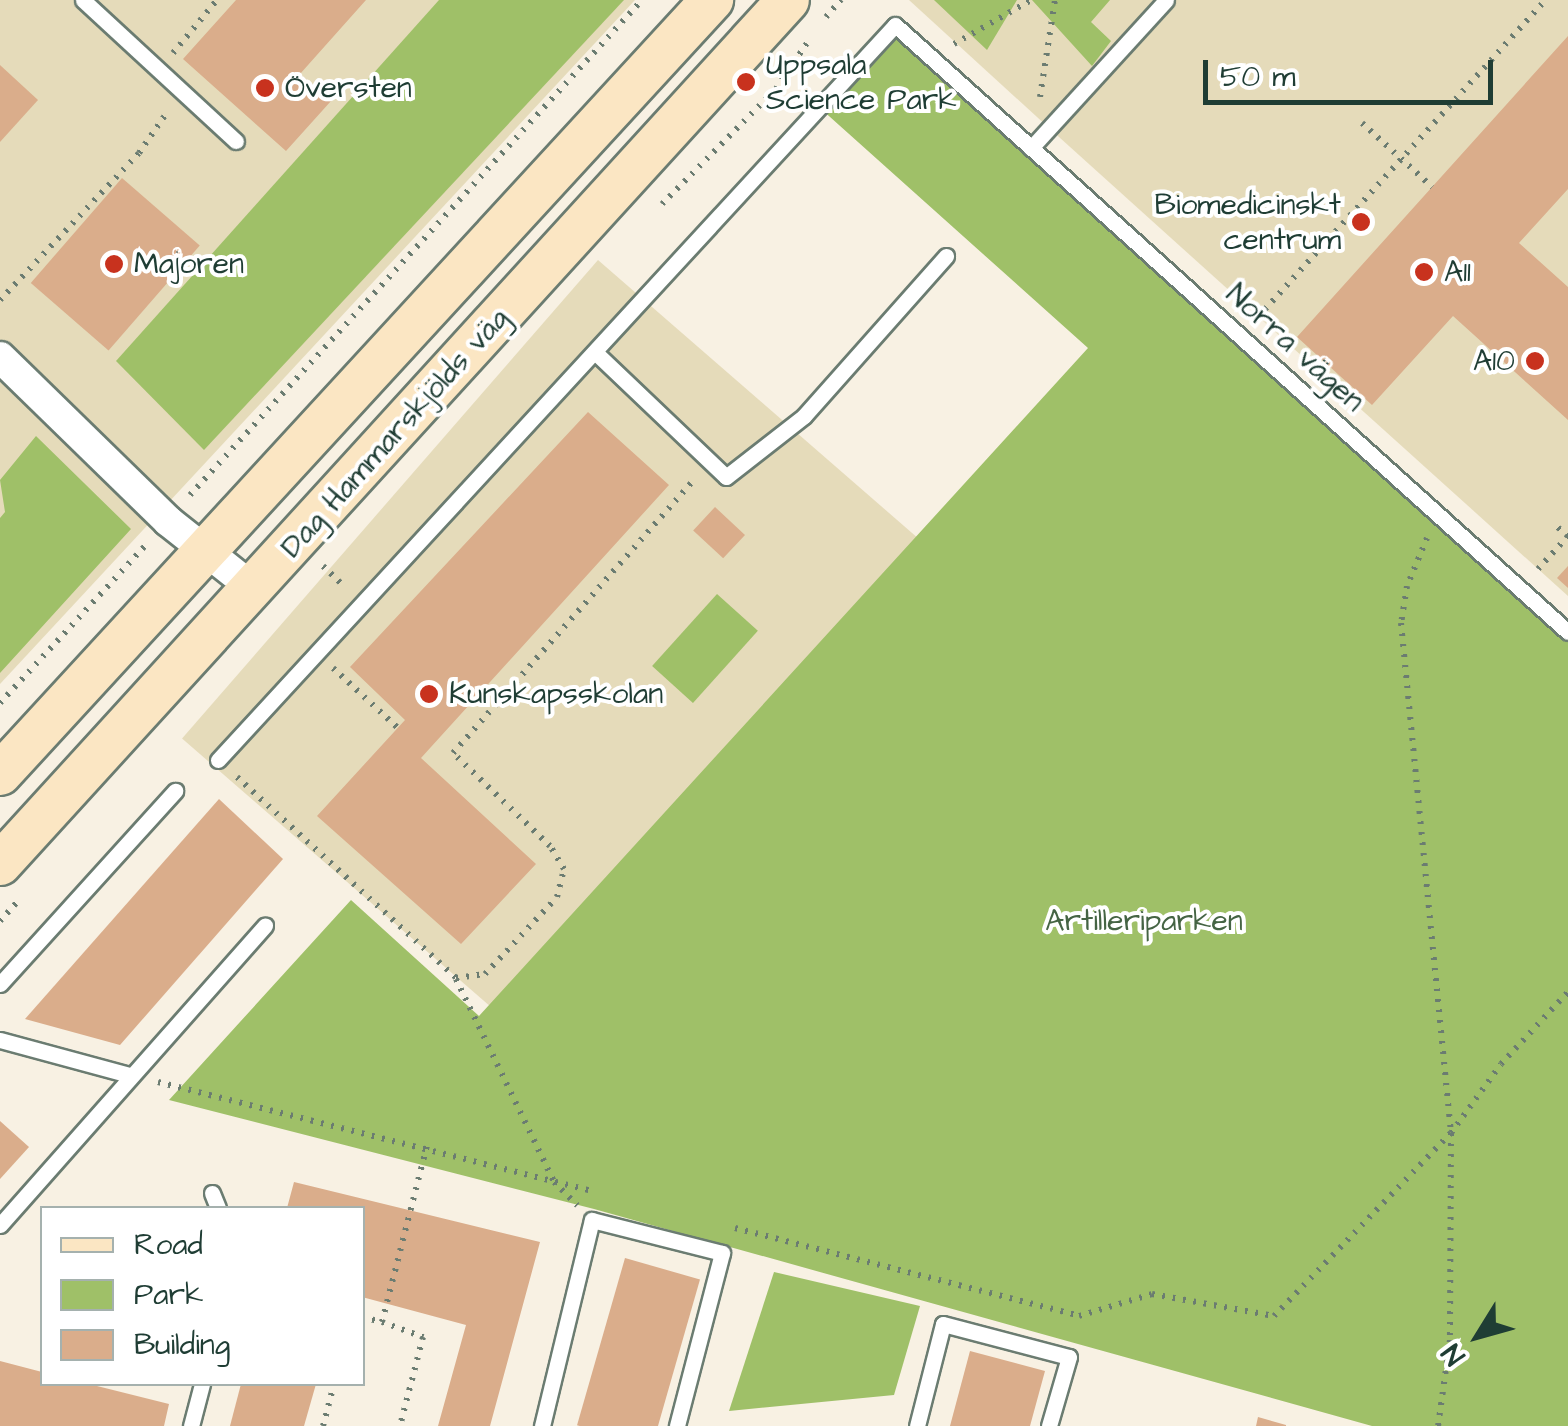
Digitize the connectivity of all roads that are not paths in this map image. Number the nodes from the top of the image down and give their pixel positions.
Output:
1 (83, 0) edge
2 (712, 0) edge
3 (788, 0) edge
4 (1166, 0) edge
5 (236, 141) dead end
6 (1031, 148) junction
7 (946, 256) dead end
8 (597, 354) junction
9 (0, 357) edge
10 (207, 551) junction
11 (254, 590) junction
12 (1568, 632) edge
13 (218, 760) road end
14 (0, 774) edge
15 (175, 790) dead end
16 (0, 864) edge
17 (265, 925) dead end
18 (0, 984) edge
19 (0, 1040) edge
20 (130, 1075) junction
21 (0, 1225) edge
22 (201, 1386) edge
23 (190, 1426) edge
24 (542, 1426) edge
25 (677, 1426) edge
26 (917, 1426) edge
27 (1049, 1426) edge

1 - 5 lane
2 - 10 main road, Dag Hammarskjölds väg
3 - 11 main road, Dag Hammarskjölds väg
4 - 6 lane
6 - 8 lane, Norra vägen
6 - 12 lane, Norra vägen
7 - 8 lane
8 - 13 lane
9 - 10 street
10 - 11 street
10 - 14 main road, Dag Hammarskjölds väg
11 - 16 main road, Dag Hammarskjölds väg
15 - 18 lane
17 - 20 lane
19 - 20 lane
20 - 21 lane
22 - 23 lane
24 - 25 lane
26 - 27 lane

